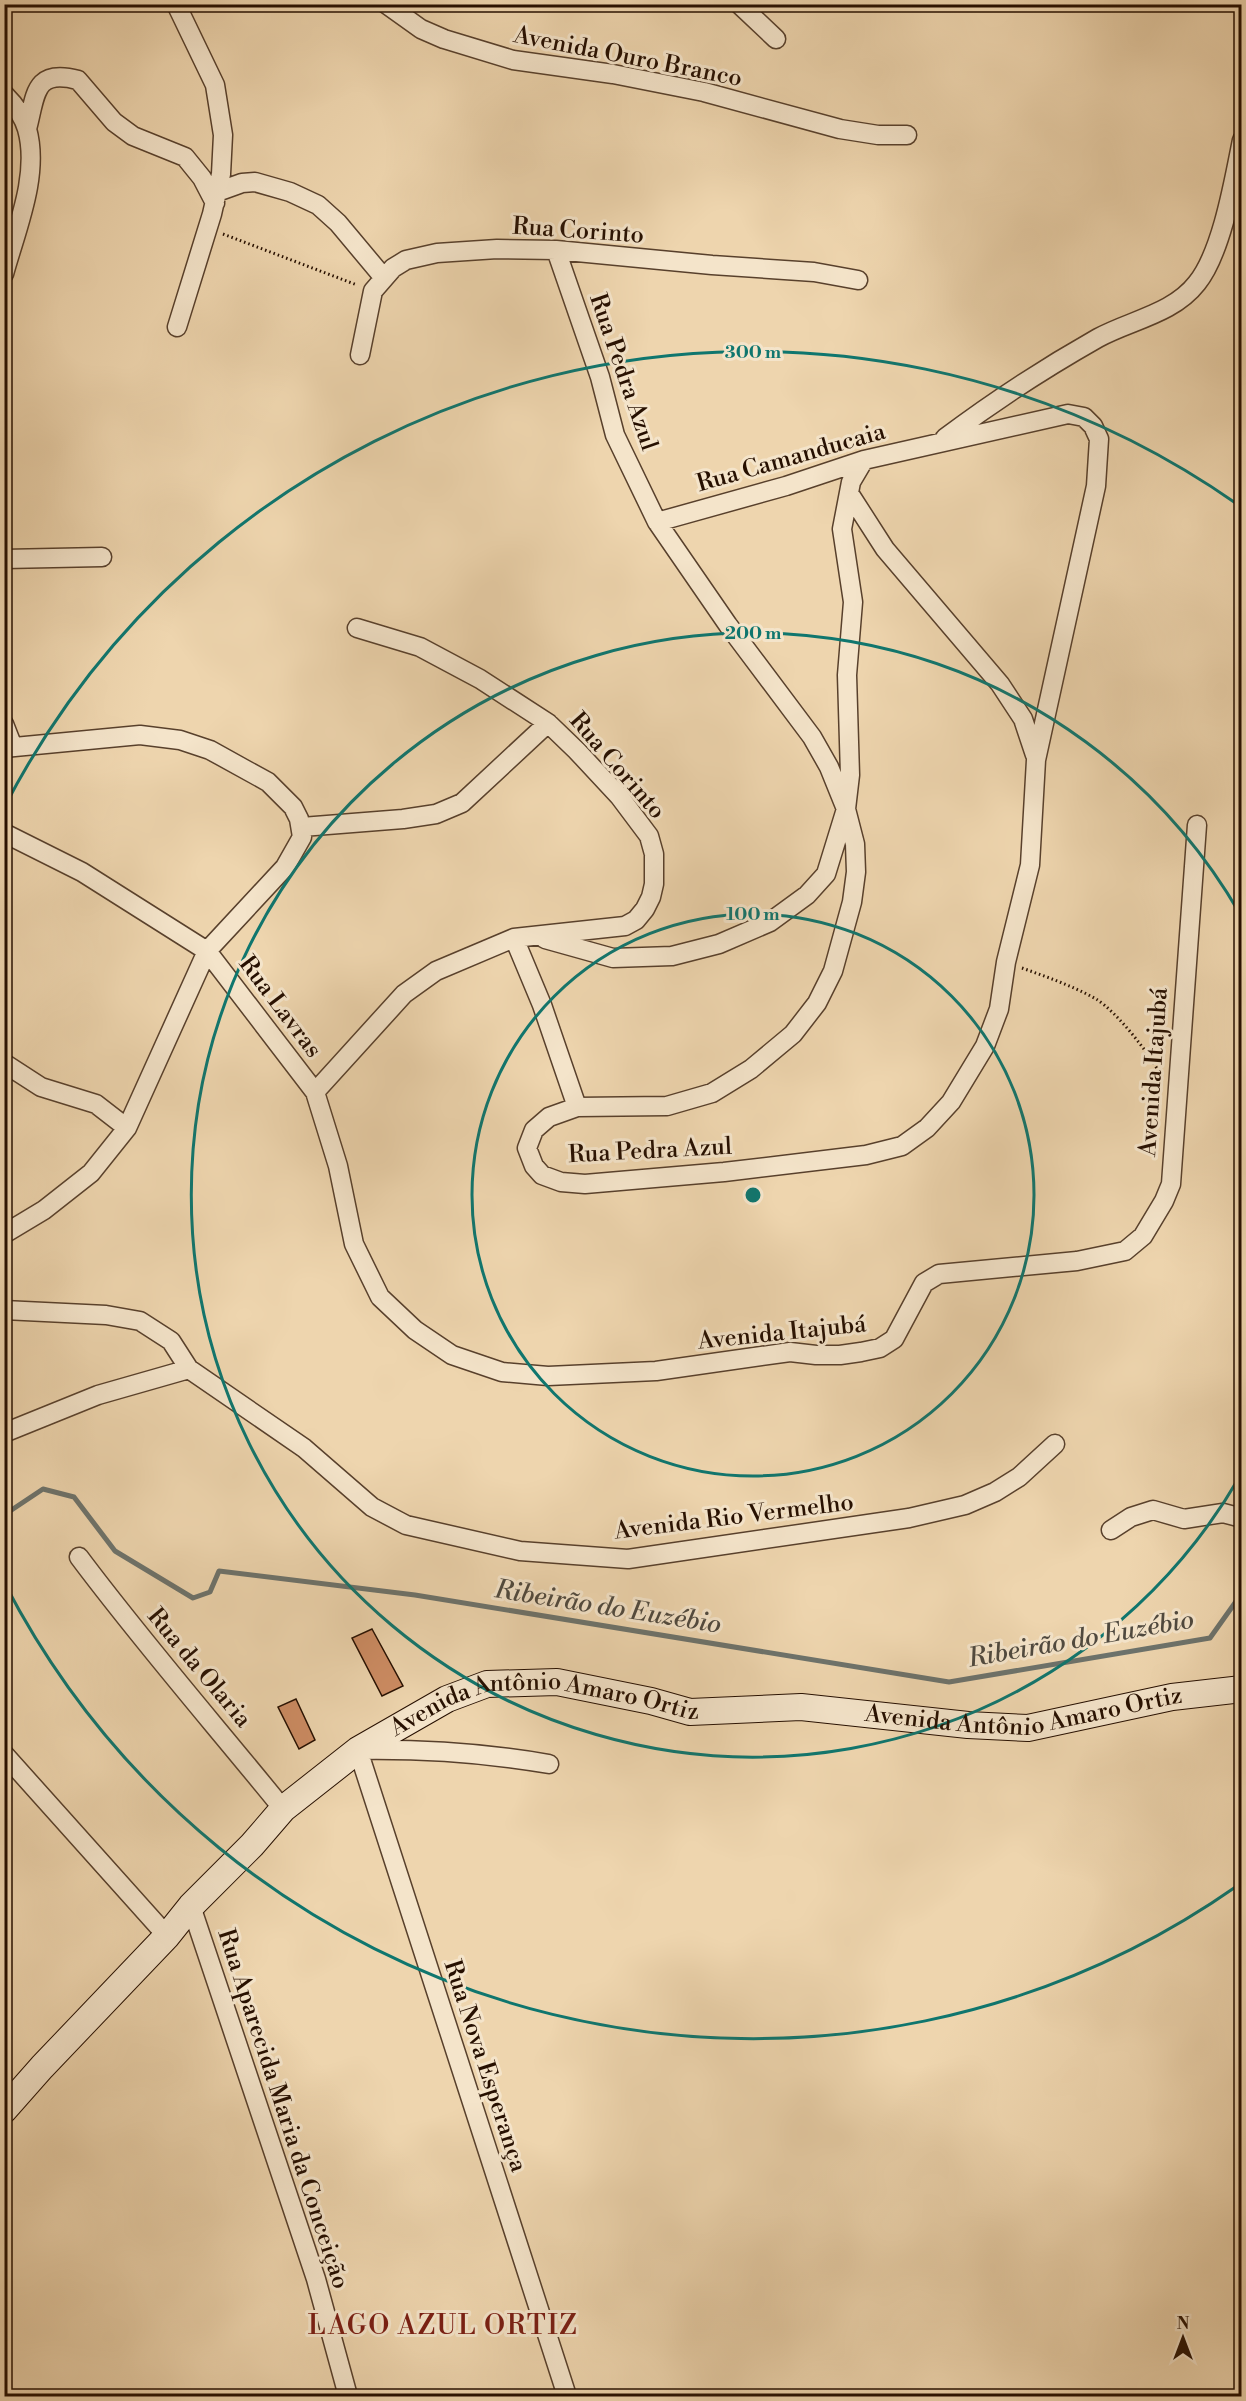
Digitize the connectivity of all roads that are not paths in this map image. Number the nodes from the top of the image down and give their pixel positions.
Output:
1 (176, 4) edge
2 (386, 4) edge
3 (739, 4) edge
4 (776, 39) dead end
5 (4, 94) edge
6 (27, 129) junction
7 (907, 135) dead end
8 (1242, 140) edge
9 (216, 197) junction
10 (556, 250) junction
11 (4, 274) edge
12 (858, 280) dead end
13 (379, 285) junction
14 (177, 327) dead end
15 (360, 355) dead end
16 (939, 442) junction
17 (864, 460) junction
18 (849, 493) junction
19 (657, 522) junction
20 (102, 557) dead end
21 (4, 559) edge
22 (357, 628) dead end
23 (548, 723) junction
24 (4, 724) edge
25 (9, 747) edge
26 (1036, 760) junction
27 (846, 809) junction
28 (1197, 825) dead end
29 (302, 827) junction
30 (4, 833) edge
31 (523, 936) junction
32 (207, 951) junction
33 (4, 1063) edge
34 (315, 1092) junction
35 (577, 1107) junction
36 (128, 1128) junction
37 (4, 1234) edge
38 (4, 1310) edge
39 (189, 1369) junction
40 (4, 1433) edge
41 (1055, 1444) dead end
42 (1242, 1518) edge
43 (1111, 1530) dead end
44 (80, 1557) dead end
45 (1242, 1689) edge
46 (358, 1750) junction
47 (4, 1754) edge
48 (549, 1764) dead end
49 (283, 1809) junction
50 (191, 1906) junction
51 (167, 1936) junction
52 (4, 2110) edge
53 (348, 2397) edge
54 (567, 2397) edge

1 - 9 street
2 - 7 street, Avenida Ouro Branco
3 - 4 street
5 - 6 street
6 - 9 street
6 - 11 street
8 - 16 street, Rua Camanducaia
9 - 13 street
9 - 14 street
10 - 12 street, Rua Corinto
10 - 13 street, Rua Corinto
10 - 19 street, Rua Pedra Azul
13 - 15 street
16 - 17 street, Rua Camanducaia
16 - 26 street, Rua Camanducaia
17 - 18 street
17 - 19 street, Rua Camanducaia
18 - 26 street
18 - 27 street
19 - 27 street, Rua Pedra Azul
20 - 21 street
22 - 23 street, Rua Corinto
23 - 29 street
23 - 31 street, Rua Corinto
24 - 25 street
25 - 29 street
26 - 35 street, Rua Pedra Azul
27 - 31 street
27 - 35 street, Rua Pedra Azul
28 - 34 street, Avenida Itajubá
29 - 32 street
30 - 32 street
31 - 34 street, Rua Corinto
31 - 35 street
32 - 34 street, Rua Lavras
32 - 36 street
33 - 36 street
36 - 37 street
38 - 39 street, Avenida Rio Vermelho
39 - 40 street
39 - 41 street, Avenida Rio Vermelho
42 - 43 street
44 - 49 street, Rua da Olaria
45 - 46 street, Avenida Antônio Amaro Ortiz
46 - 48 street
46 - 49 street, Avenida Antônio Amaro Ortiz
46 - 54 street, Rua Nova Esperança
47 - 51 street
49 - 50 street, Avenida Antônio Amaro Ortiz
50 - 51 street, Avenida Antônio Amaro Ortiz
50 - 53 street, Rua Aparecida Maria da Conceição
51 - 52 street, Avenida Antônio Amaro Ortiz

